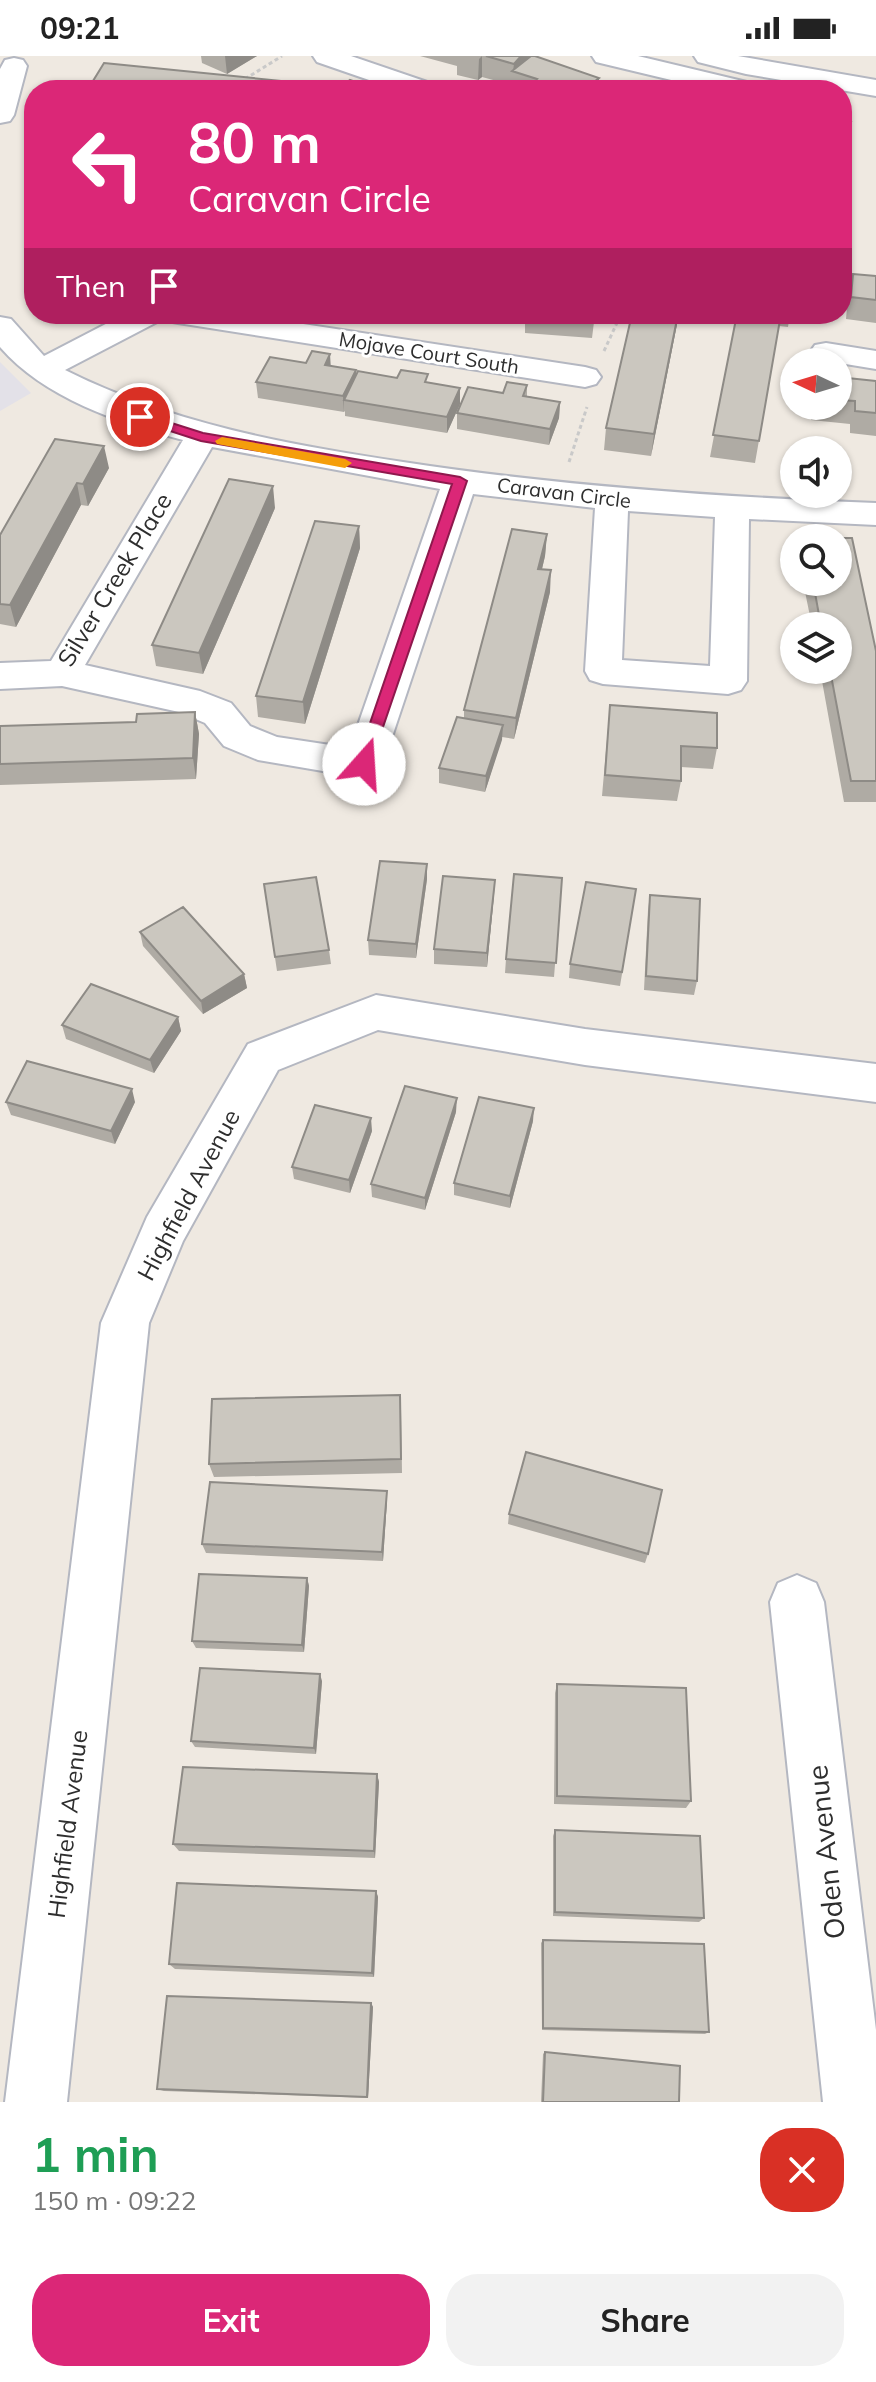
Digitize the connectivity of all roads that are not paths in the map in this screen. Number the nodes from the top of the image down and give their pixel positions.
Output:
1 (326, 56) edge
2 (605, 56) edge
3 (707, 56) edge
4 (808, 56) edge
5 (17, 63) edge
6 (656, 69) junction
7 (395, 80) edge
8 (646, 80) edge
9 (702, 80) edge
10 (828, 80) edge
11 (869, 87) edge
12 (0, 115) edge
13 (129, 324) edge
14 (243, 324) edge
15 (0, 326) edge
16 (852, 356) edge
17 (876, 360) edge
18 (41, 370) junction
19 (585, 377) dead end
20 (201, 437) junction
21 (460, 481) junction
22 (612, 500) junction
23 (732, 510) junction
24 (876, 514) edge
25 (62, 673) junction
26 (0, 676) edge
27 (876, 1083) edge
28 (797, 1602) dead end
29 (36, 2102) edge
30 (854, 2102) edge

1 - 7 street
2 - 6 street
3 - 10 street
4 - 11 street
5 - 12 street
6 - 8 street
6 - 9 street
13 - 18 street
14 - 19 street, Mojave Court South
15 - 18 street, Caravan Circle
16 - 17 street
18 - 20 street, Caravan Circle
20 - 21 street, Caravan Circle
20 - 25 street, Silver Creek Place
21 - 22 street, Caravan Circle
21 - 25 street
22 - 23 street, Caravan Circle
22 - 23 street
23 - 24 street, Caravan Circle
25 - 26 street, Silver Creek Place
27 - 29 street, Highfield Avenue
28 - 30 street, Oden Avenue

